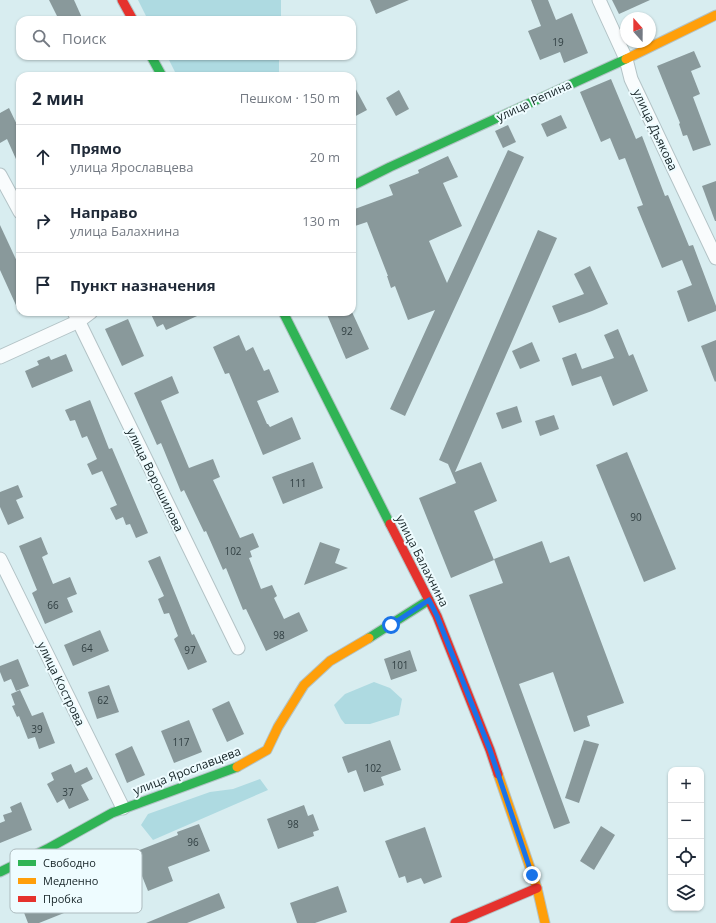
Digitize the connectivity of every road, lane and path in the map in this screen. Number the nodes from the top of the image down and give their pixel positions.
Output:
1 (122, 0) edge
2 (599, 0) edge
3 (716, 15) edge
4 (130, 16) edge
5 (626, 58) junction
6 (153, 60) edge
7 (160, 72) edge
8 (0, 175) edge
9 (356, 184) edge
10 (16, 205) edge
11 (716, 256) edge
12 (76, 316) edge
13 (285, 316) edge
14 (0, 357) edge
15 (0, 559) edge
16 (429, 600) junction
17 (238, 648) dead end
18 (123, 808) junction
19 (47, 849) edge
20 (10, 867) edge
21 (0, 872) edge
22 (537, 888) junction
23 (455, 923) edge
24 (545, 923) edge

1 - 4 street
2 - 5 street, улица Дъякова
3 - 5 street, улица Репина
5 - 9 street, улица Репина
5 - 11 street, улица Дъякова
6 - 7 street
8 - 10 street
12 - 14 street
12 - 17 street, улица Ворошилова
13 - 16 street, улица Балахнина
15 - 18 street, улица Кострова
16 - 18 street, улица Ярославцева
16 - 22 street, улица Балахнина
18 - 19 street, улица Ярославцева
20 - 21 street, улица Ярославцева
22 - 23 street
22 - 24 street, улица Балахнина

